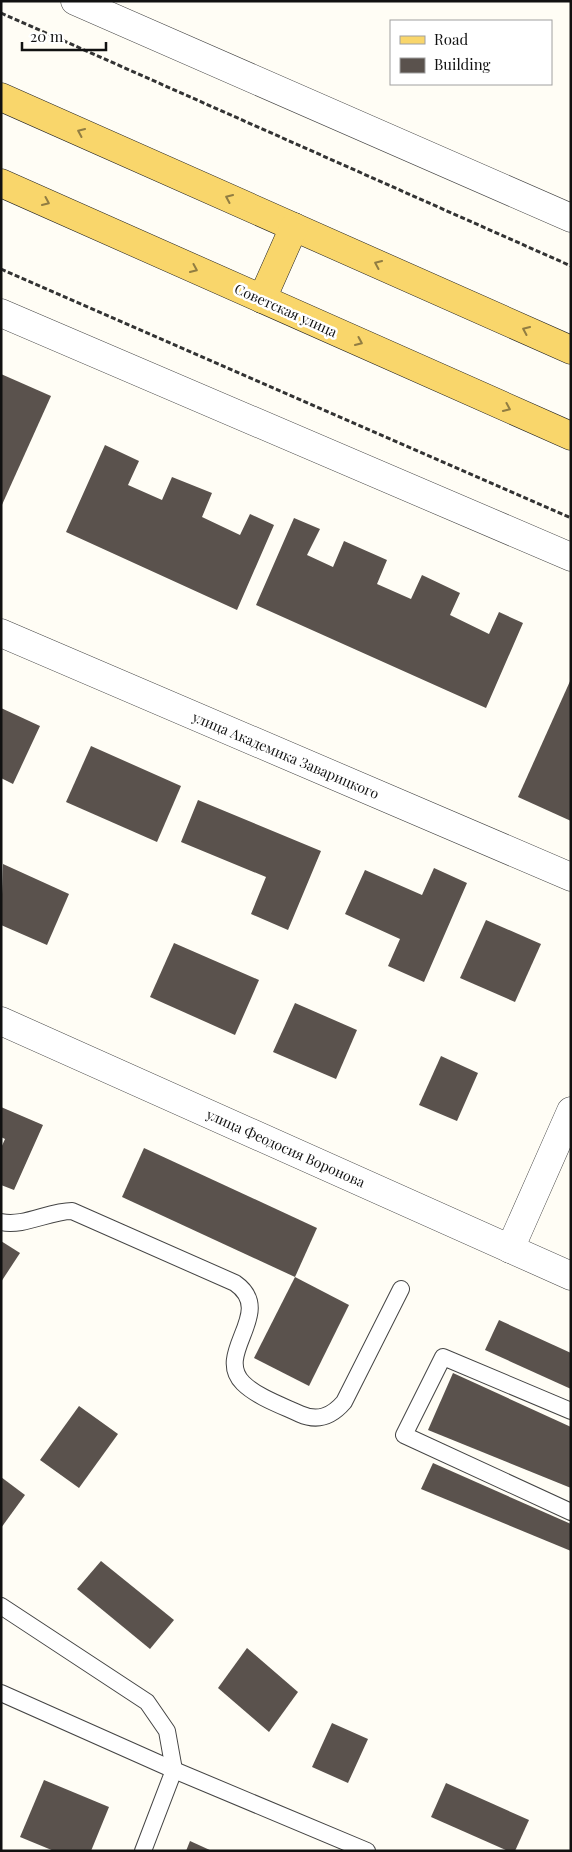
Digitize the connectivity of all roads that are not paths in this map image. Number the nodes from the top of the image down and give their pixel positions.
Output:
1 (75, 1) edge
2 (1, 97) edge
3 (1, 183) edge
4 (571, 218) edge
5 (294, 227) junction
6 (262, 299) junction
7 (1, 312) edge
8 (571, 350) edge
9 (571, 436) edge
10 (571, 557) edge
11 (1, 633) edge
12 (571, 877) edge
13 (1, 1021) edge
14 (571, 1111) edge
15 (1, 1222) edge
16 (510, 1249) junction
17 (571, 1276) edge
18 (401, 1289) dead end
19 (571, 1411) edge
20 (571, 1512) edge
21 (1, 1606) edge
22 (1, 1693) edge
23 (174, 1770) junction
24 (143, 1851) edge
25 (367, 1851) edge

1 - 4 street
5 -> 2 main road
3 -> 6 main road, Советская улица
5 - 6 main road
8 -> 5 main road
6 -> 9 main road, Советская улица
7 - 10 street
11 - 12 street, улица Академика Заварицкого
13 - 16 street, улица Феодосия Воронова
14 - 16 street
15 - 18 lane
16 - 17 street, улица Феодосия Воронова
19 - 20 lane
21 - 23 lane
22 - 23 lane
23 - 24 lane
23 - 25 lane

